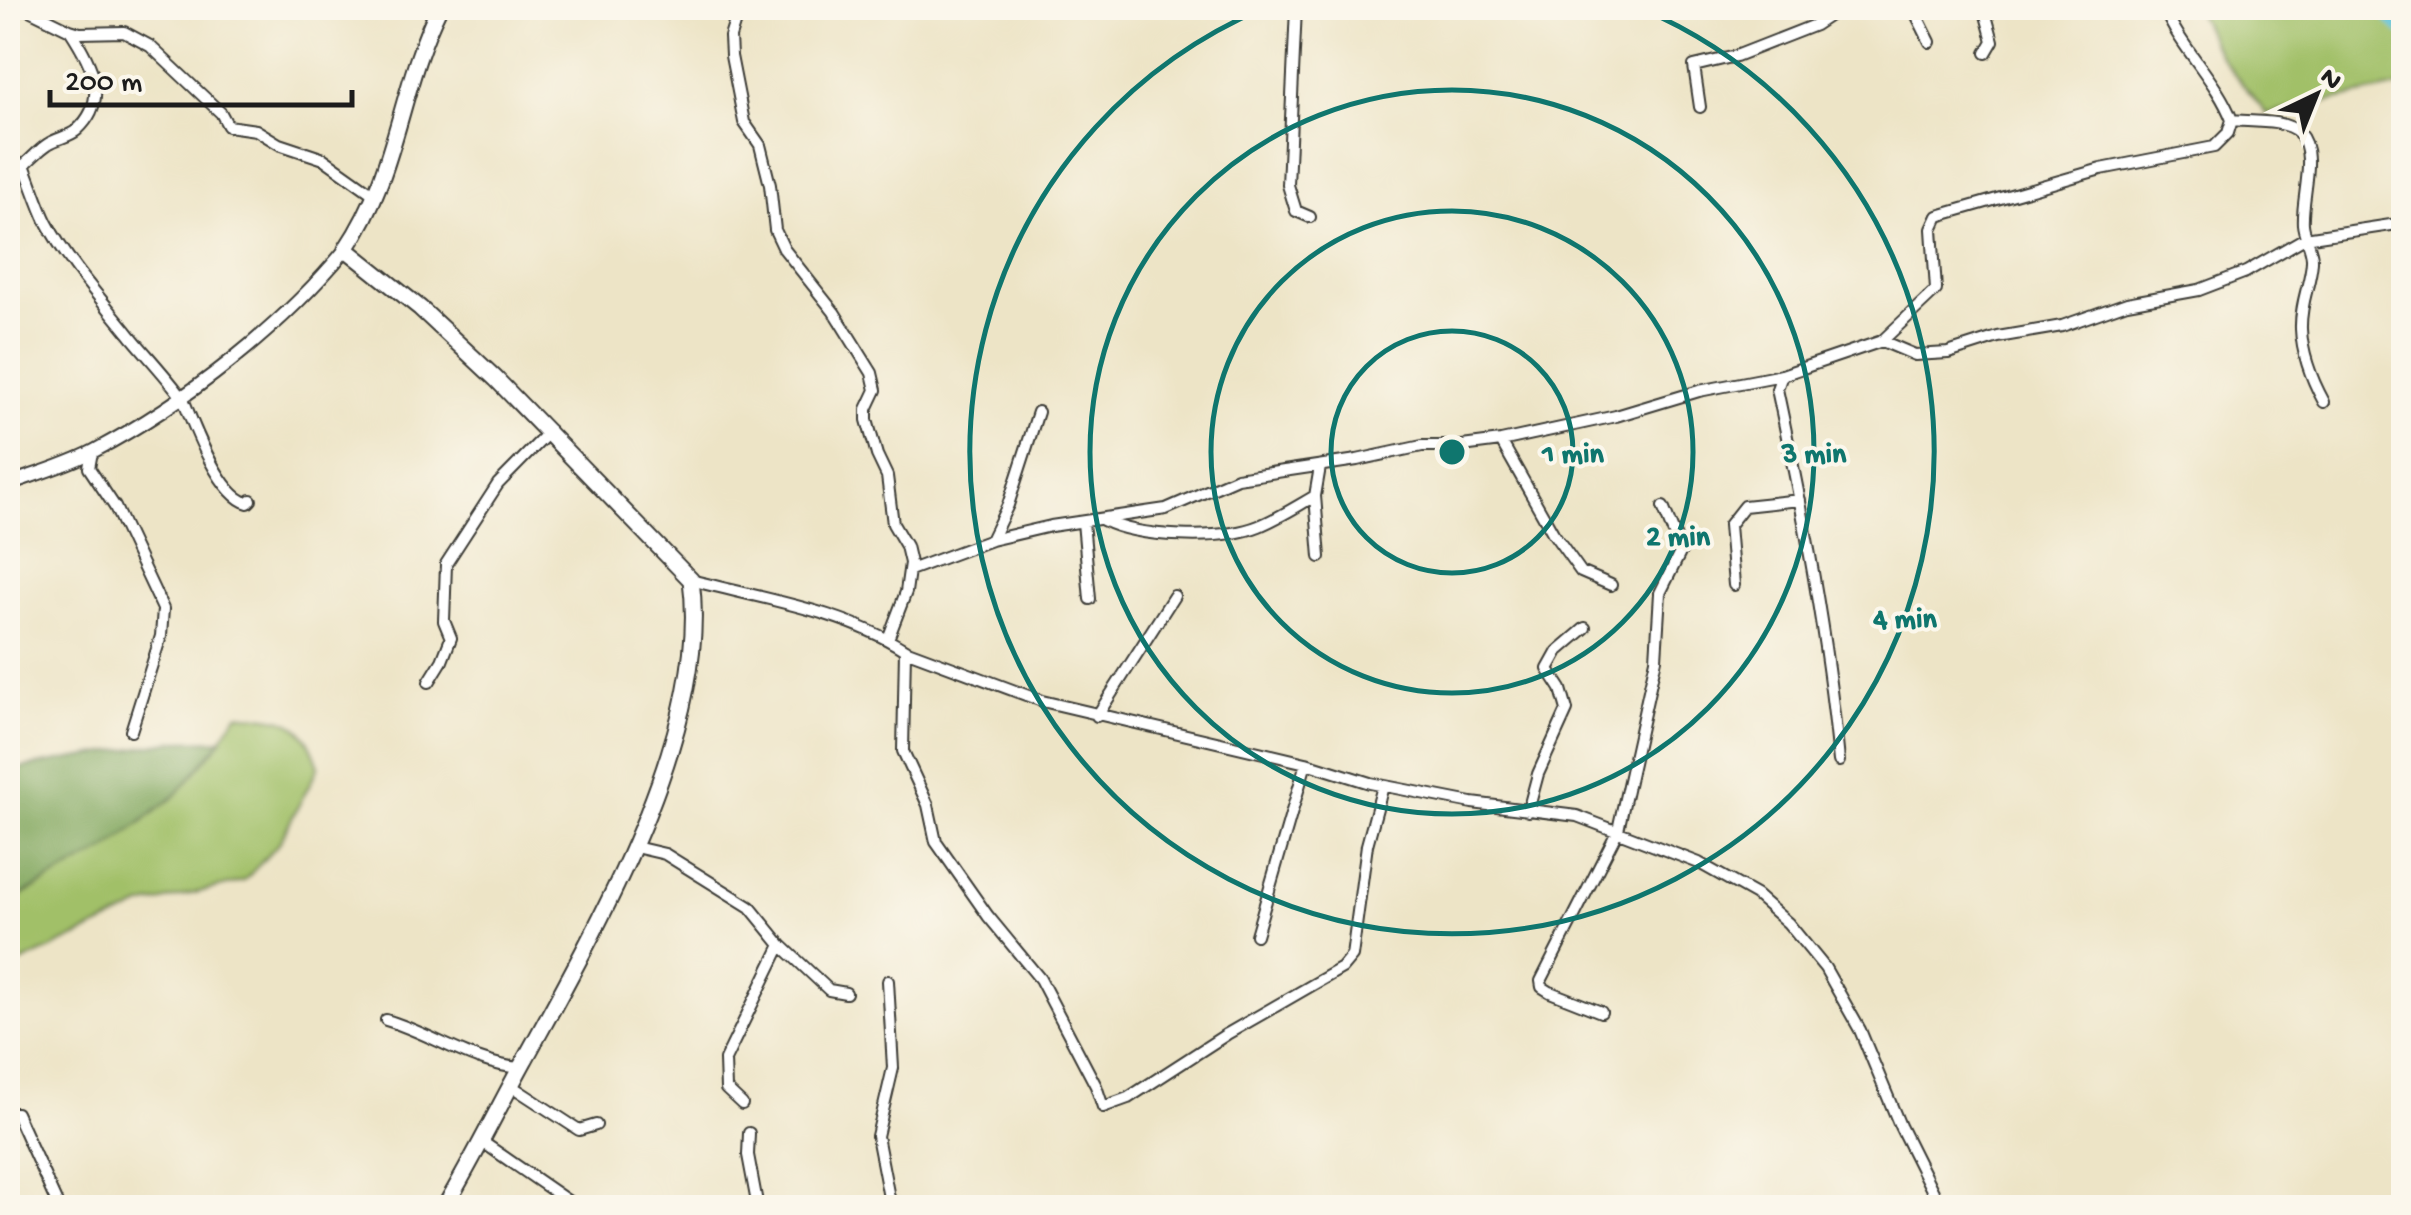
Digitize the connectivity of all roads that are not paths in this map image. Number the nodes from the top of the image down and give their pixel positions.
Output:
1 (25, 8) edge
2 (439, 8) edge
3 (739, 8) edge
4 (1296, 8) edge
5 (1833, 8) edge
6 (1913, 8) edge
7 (1984, 8) edge
8 (2164, 8) edge
9 (70, 30) junction
10 (1930, 42) dead end
11 (1986, 53) dead end
12 (1700, 107) dead end
13 (2232, 120) junction
14 (24, 165) junction
15 (8, 167) edge
16 (376, 197) junction
17 (1310, 216) dead end
18 (2404, 222) edge
19 (2306, 238) junction
20 (346, 248) junction
21 (1882, 341) junction
22 (1782, 375) junction
23 (182, 395) junction
24 (2324, 402) dead end
25 (1038, 412) dead end
26 (550, 431) junction
27 (1501, 441) junction
28 (92, 452) junction
29 (1320, 467) junction
30 (8, 484) edge
31 (1315, 496) junction
32 (251, 500) dead end
33 (1800, 500) junction
34 (1664, 507) dead end
35 (1102, 520) junction
36 (1083, 522) junction
37 (991, 540) junction
38 (1320, 557) dead end
39 (910, 570) junction
40 (692, 580) junction
41 (1734, 584) dead end
42 (1611, 585) dead end
43 (1174, 596) dead end
44 (1090, 599) dead end
45 (1585, 628) dead end
46 (888, 638) junction
47 (905, 650) junction
48 (429, 682) dead end
49 (1097, 716) junction
50 (132, 732) dead end
51 (1839, 761) dead end
52 (1306, 763) junction
53 (1384, 786) junction
54 (1528, 810) junction
55 (1618, 830) junction
56 (635, 847) junction
57 (1256, 935) dead end
58 (781, 945) junction
59 (888, 981) dead end
60 (846, 993) dead end
61 (1601, 1012) dead end
62 (386, 1020) dead end
63 (520, 1068) junction
64 (512, 1087) junction
65 (742, 1104) dead end
66 (8, 1113) edge
67 (596, 1125) dead end
68 (749, 1133) dead end
69 (481, 1141) junction
70 (58, 1208) edge
71 (444, 1208) edge
72 (578, 1208) edge
73 (758, 1208) edge
74 (891, 1208) edge
75 (1942, 1208) edge

1 - 9 street
2 - 16 main road
3 - 39 street
4 - 17 street
5 - 12 street
6 - 10 street
7 - 11 street
8 - 13 street
9 - 14 street
9 - 16 street
13 - 19 street
13 - 21 street
14 - 15 street
14 - 23 street
16 - 20 main road
18 - 19 street
19 - 21 street
19 - 24 street
20 - 23 street
20 - 26 main road
21 - 22 street
22 - 27 street
22 - 33 street
23 - 28 street
23 - 32 street
25 - 37 street
26 - 40 main road
26 - 48 street
27 - 29 street
27 - 42 street
28 - 30 street
28 - 50 street
29 - 31 street
29 - 35 street
31 - 35 street
31 - 38 street
33 - 41 street
33 - 51 street
34 - 55 street
35 - 36 street
36 - 37 street
36 - 44 street
37 - 39 street
39 - 46 street
40 - 46 street
40 - 56 main road
43 - 49 street
45 - 54 street
46 - 47 street
47 - 49 street
47 - 53 street
49 - 52 street
52 - 53 street
52 - 57 street
53 - 54 street
54 - 55 street
55 - 61 street
55 - 75 street
56 - 58 street
56 - 63 main road
58 - 60 street
58 - 65 street
59 - 74 street
62 - 63 street
63 - 64 main road
64 - 67 street
64 - 69 main road
66 - 70 street
68 - 73 street
69 - 71 main road
69 - 72 street

